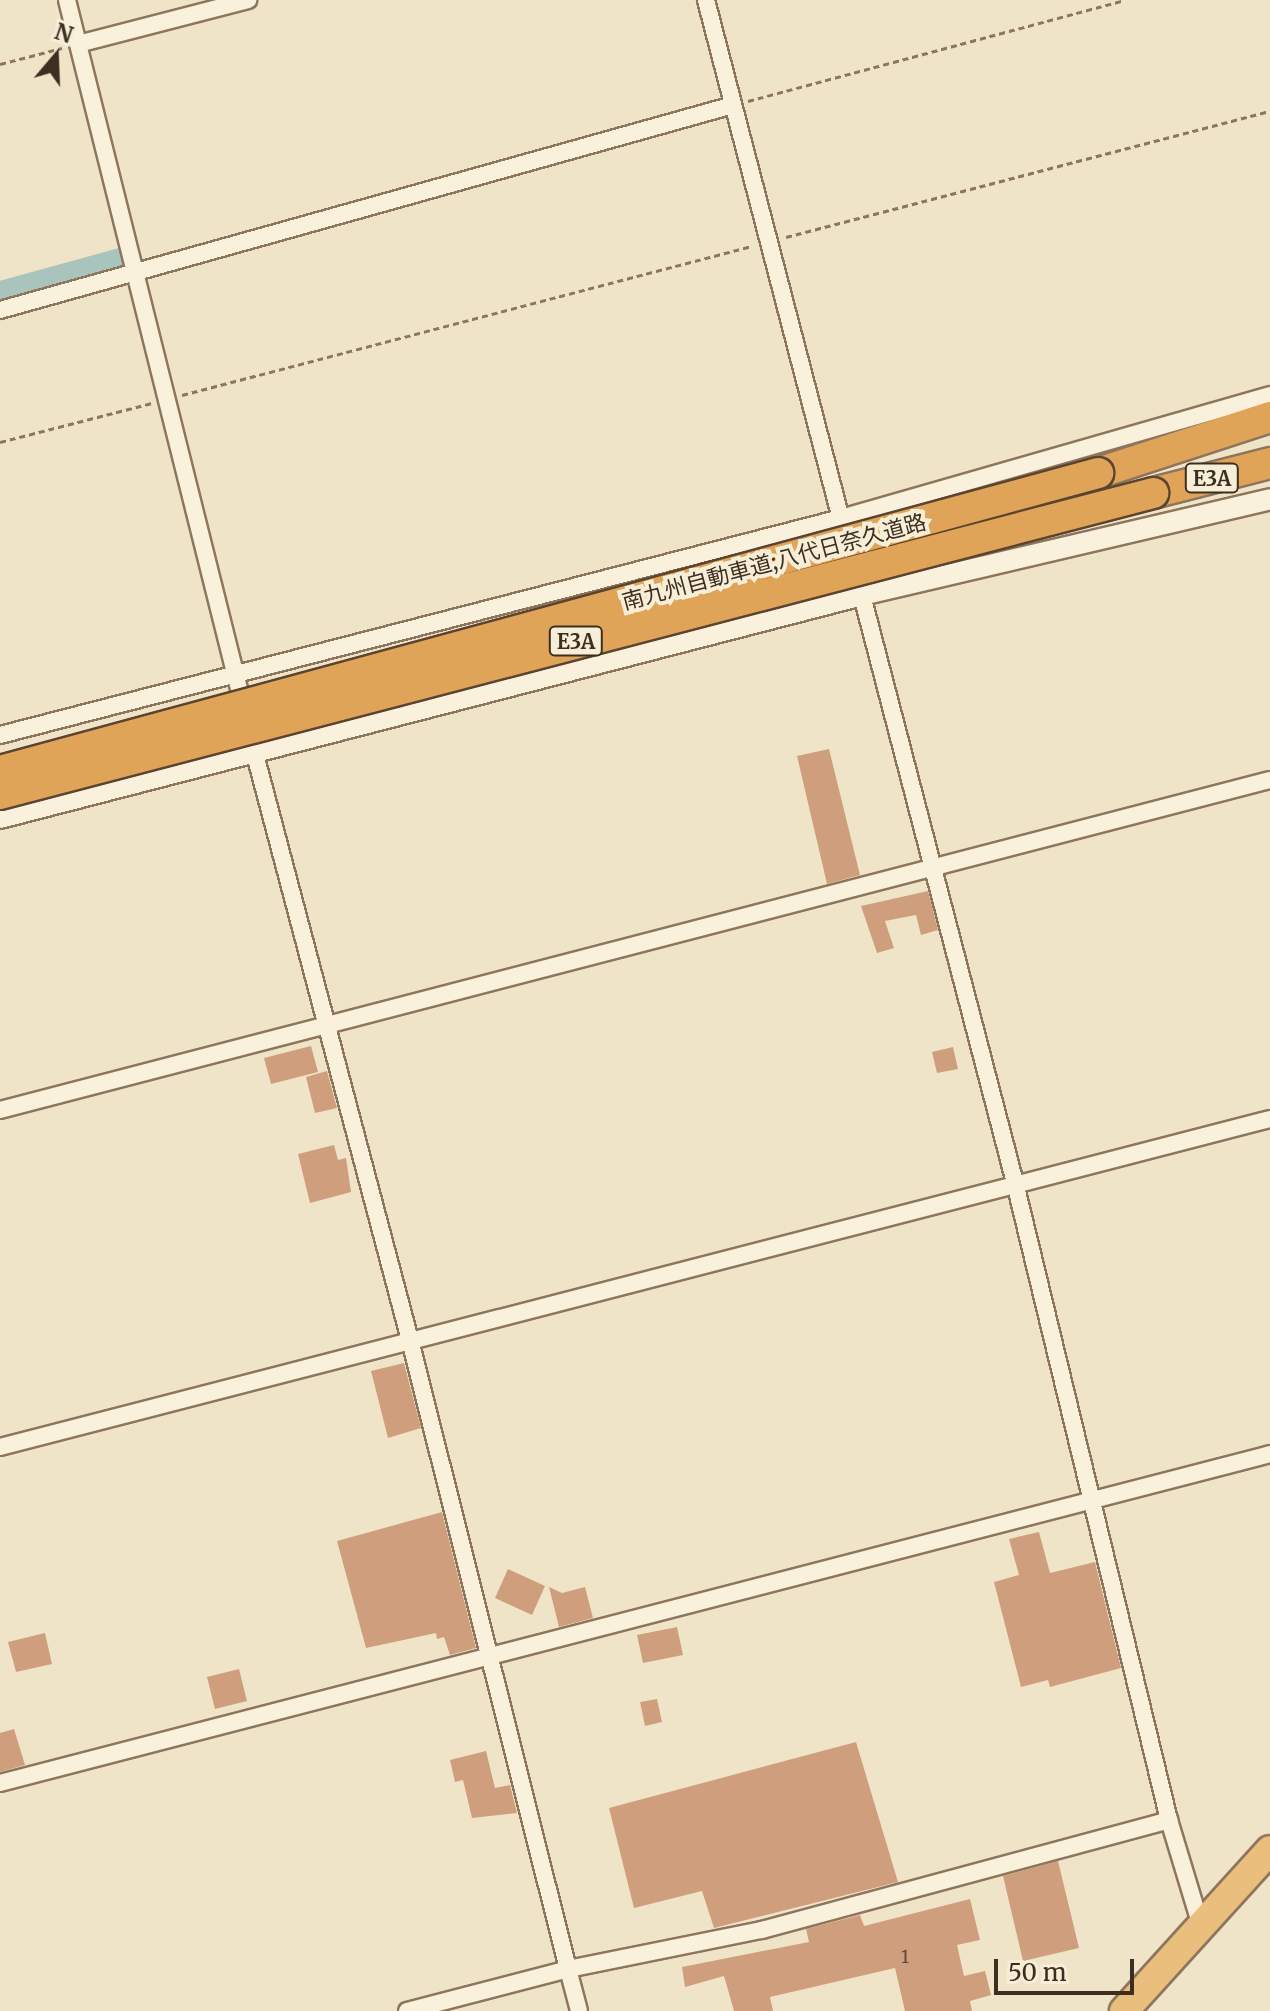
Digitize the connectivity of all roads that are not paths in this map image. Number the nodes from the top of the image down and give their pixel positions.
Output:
1 (67, 0) edge
2 (248, 0) edge
3 (706, 0) edge
4 (78, 44) junction
5 (731, 96) junction
6 (136, 273) junction
7 (0, 310) edge
8 (1270, 395) edge
9 (1270, 417) edge
10 (1270, 431) edge
11 (1270, 463) edge
12 (1270, 472) edge
13 (1098, 473) junction
14 (1153, 493) junction
15 (1270, 499) edge
16 (841, 518) junction
17 (862, 595) junction
18 (235, 674) junction
19 (0, 735) edge
20 (255, 753) junction
21 (0, 771) edge
22 (1270, 780) edge
23 (0, 794) edge
24 (0, 818) edge
25 (930, 870) junction
26 (326, 1029) junction
27 (0, 1110) edge
28 (1270, 1119) edge
29 (1015, 1183) junction
30 (411, 1344) junction
31 (0, 1447) edge
32 (1270, 1454) edge
33 (1089, 1501) junction
34 (488, 1653) junction
35 (0, 1783) edge
36 (1169, 1820) junction
37 (1270, 1850) edge
38 (1201, 1926) junction
39 (568, 1969) junction
40 (407, 2011) edge
41 (579, 2011) edge
42 (1124, 2011) edge

1 - 4 street
2 - 4 street
3 - 5 street
4 - 6 street
5 - 6 street
5 - 16 street
6 - 7 street
6 - 18 street
8 - 16 street
9 - 13 highway
10 - 13 highway, 南九州自動車道;八代日奈久道路 / E3A
11 - 14 highway, 南九州自動車道;八代日奈久道路 / E3A
12 - 14 highway
13 - 21 highway, 南九州自動車道;八代日奈久道路 / E3A, bridge
14 - 23 highway, 南九州自動車道;八代日奈久道路 / E3A, bridge
15 - 17 street
16 - 17 street
16 - 18 street
17 - 20 street
17 - 25 street
18 - 19 street
18 - 20 street
20 - 24 street
20 - 26 street
22 - 25 street
25 - 26 street
25 - 29 street
26 - 27 street
26 - 30 street
28 - 29 street
29 - 30 street
29 - 33 street
30 - 31 street
30 - 34 street
32 - 33 street
33 - 34 street
33 - 36 street
34 - 35 street
34 - 39 street
36 - 38 street
36 - 39 street
37 - 38 highway
38 - 42 highway
39 - 40 street
39 - 41 street

